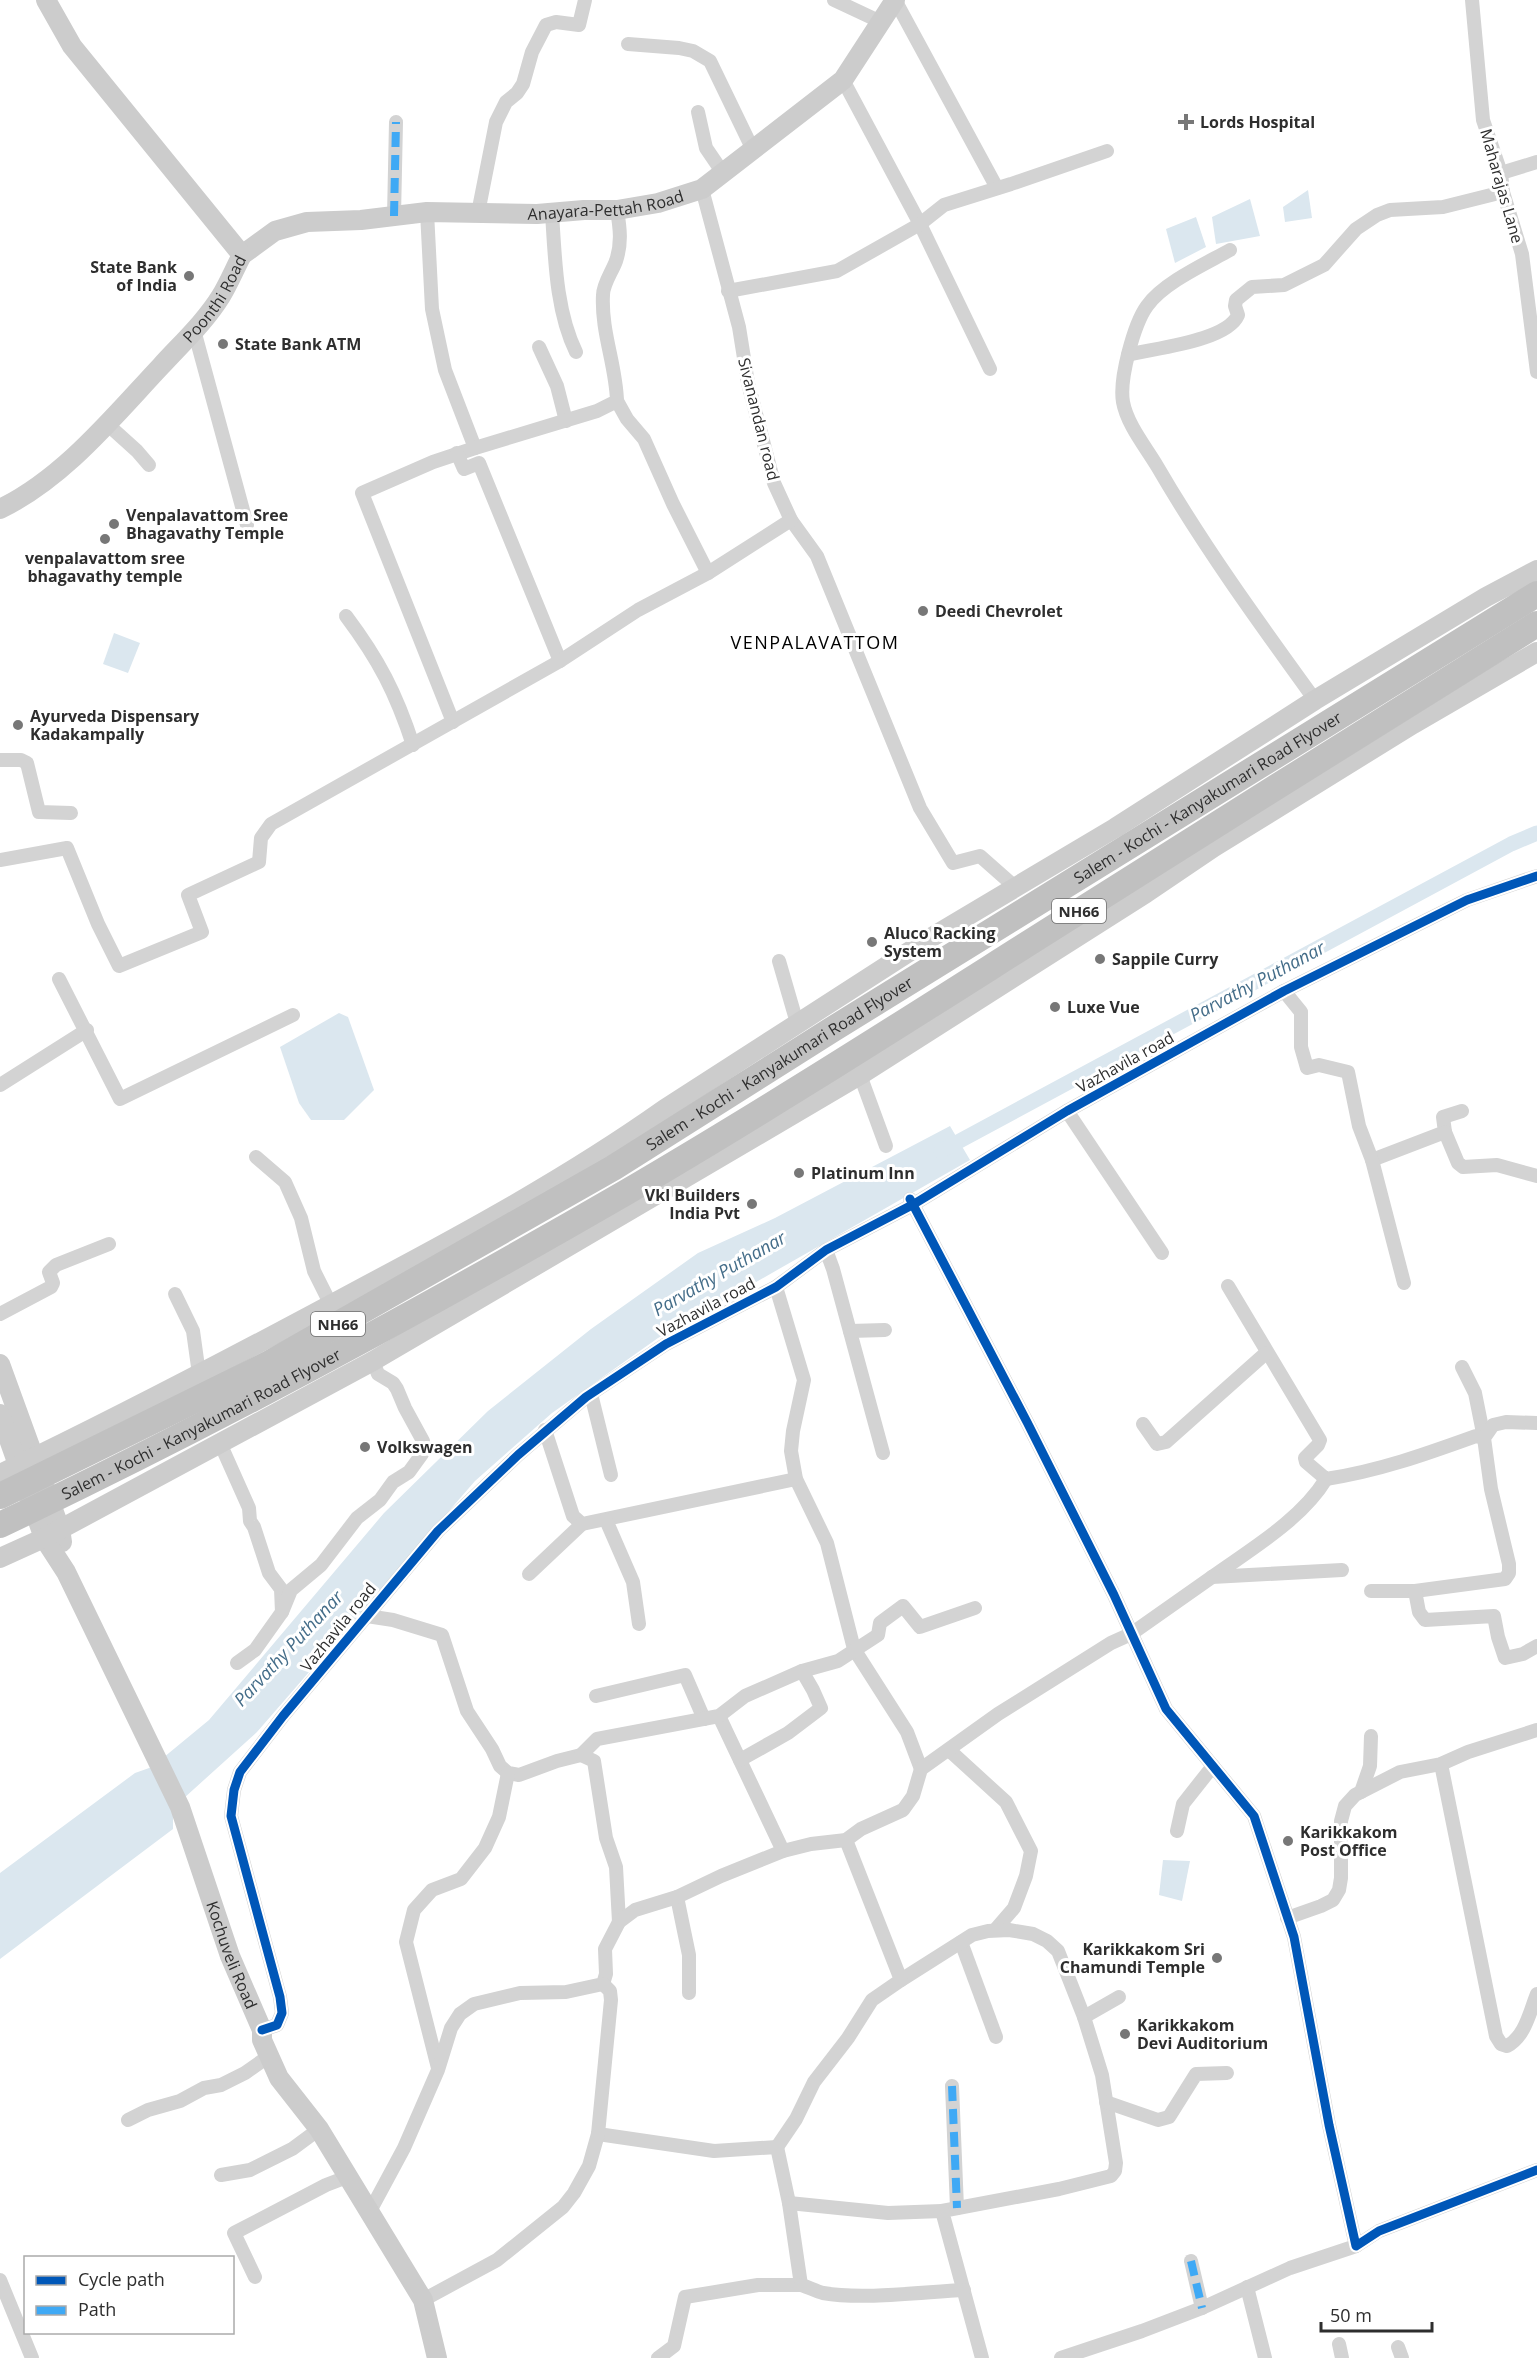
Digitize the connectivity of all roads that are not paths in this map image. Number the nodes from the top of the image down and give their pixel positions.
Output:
1 (46, 0) edge
2 (585, 0) edge
3 (834, 0) edge
4 (895, 0) edge
5 (1472, 0) edge
6 (881, 22) junction
7 (628, 44) dead end
8 (843, 80) junction
9 (698, 112) dead end
10 (396, 122) dead end
11 (753, 150) junction
12 (1107, 151) dead end
13 (1537, 162) edge
14 (723, 173) junction
15 (1501, 173) junction
16 (997, 188) junction
17 (702, 189) junction
18 (1503, 192) junction
19 (617, 210) junction
20 (427, 212) junction
21 (478, 213) junction
22 (552, 213) junction
23 (394, 216) junction
24 (920, 224) junction
25 (1230, 250) dead end
26 (242, 255) junction
27 (728, 291) junction
28 (194, 330) junction
29 (539, 347) dead end
30 (576, 352) dead end
31 (1128, 355) junction
32 (990, 369) dead end
33 (1537, 372) edge
34 (617, 401) junction
35 (566, 420) junction
36 (106, 423) junction
37 (475, 448) junction
38 (457, 453) junction
39 (149, 465) dead end
40 (0, 509) edge
41 (791, 520) junction
42 (247, 525) dead end
43 (1537, 570) edge
44 (708, 573) junction
45 (1537, 594) edge
46 (346, 616) dead end
47 (1537, 624) edge
48 (1537, 652) edge
49 (560, 661) junction
50 (1315, 700) junction
51 (453, 722) junction
52 (414, 745) junction
53 (0, 760) edge
54 (71, 813) dead end
55 (0, 860) edge
56 (1537, 876) edge
57 (1014, 886) junction
58 (779, 961) dead end
59 (59, 979) dead end
60 (1284, 991) junction
61 (293, 1015) dead end
62 (797, 1023) junction
63 (87, 1030) junction
64 (861, 1075) junction
65 (0, 1085) edge
66 (1067, 1111) junction
67 (1462, 1111) dead end
68 (1445, 1132) junction
69 (886, 1146) dead end
70 (256, 1157) dead end
71 (1372, 1160) junction
72 (1537, 1176) edge
73 (912, 1201) junction
74 (109, 1244) dead end
75 (826, 1250) junction
76 (1162, 1253) dead end
77 (1404, 1283) dead end
78 (1228, 1286) dead end
79 (776, 1287) junction
80 (175, 1294) dead end
81 (331, 1305) junction
82 (0, 1314) edge
83 (885, 1330) dead end
84 (850, 1331) junction
85 (1266, 1353) junction
86 (373, 1361) junction
87 (0, 1364) edge
88 (1462, 1367) dead end
89 (199, 1374) junction
90 (591, 1394) junction
91 (0, 1414) edge
92 (1537, 1423) edge
93 (1143, 1424) dead end
94 (545, 1431) junction
95 (1484, 1438) junction
96 (220, 1443) junction
97 (883, 1454) dead end
98 (20, 1475) edge
99 (611, 1475) dead end
100 (796, 1479) junction
101 (1326, 1479) junction
102 (606, 1520) junction
103 (582, 1524) junction
104 (0, 1525) edge
105 (52, 1533) junction
106 (0, 1558) edge
107 (1342, 1570) dead end
108 (529, 1574) dead end
109 (1212, 1577) junction
110 (1371, 1591) dead end
111 (1415, 1591) junction
112 (975, 1608) dead end
113 (282, 1612) junction
114 (367, 1616) junction
115 (639, 1624) dead end
116 (1131, 1634) junction
117 (1537, 1646) edge
118 (854, 1649) junction
119 (237, 1664) dead end
120 (802, 1671) junction
121 (596, 1696) dead end
122 (719, 1716) junction
123 (704, 1719) junction
124 (1537, 1730) edge
125 (1371, 1736) dead end
126 (949, 1750) junction
127 (581, 1755) junction
128 (740, 1760) junction
129 (1441, 1764) junction
130 (1213, 1766) junction
131 (921, 1769) junction
132 (508, 1773) junction
133 (1361, 1792) junction
134 (1177, 1831) dead end
135 (846, 1840) junction
136 (783, 1851) junction
137 (677, 1897) junction
138 (1287, 1918) junction
139 (619, 1922) junction
140 (995, 1930) junction
141 (961, 1942) junction
142 (902, 1980) junction
143 (603, 1984) junction
144 (689, 1993) dead end
145 (1537, 1994) edge
146 (1119, 1996) dead end
147 (1084, 2017) junction
148 (262, 2030) junction
149 (996, 2037) dead end
150 (269, 2056) junction
151 (438, 2070) junction
152 (1227, 2073) dead end
153 (952, 2086) dead end
154 (1106, 2102) junction
155 (128, 2120) dead end
156 (320, 2129) junction
157 (598, 2134) junction
158 (777, 2147) junction
159 (1537, 2170) edge
160 (221, 2175) dead end
161 (347, 2177) junction
162 (789, 2203) junction
163 (957, 2208) junction
164 (942, 2211) junction
165 (369, 2213) junction
166 (1356, 2246) junction
167 (1191, 2261) dead end
168 (255, 2277) dead end
169 (0, 2280) edge
170 (801, 2285) junction
171 (1247, 2288) junction
172 (964, 2290) junction
173 (423, 2300) junction
174 (1202, 2308) junction
175 (32, 2358) edge
176 (437, 2358) edge
177 (658, 2358) edge
178 (982, 2358) edge
179 (1061, 2358) edge
180 (1265, 2358) edge

1 - 26 street, Poonthi Road
2 - 21 street
3 - 6 street
4 - 6 street, Anayara-Pettah Road
4 - 16 street
5 - 15 street, Maharajas Lane
6 - 8 street, Anayara-Pettah Road
7 - 11 street
8 - 11 street, Anayara-Pettah Road
8 - 24 street
9 - 14 street
10 - 23 street
11 - 14 street, Anayara-Pettah Road
12 - 16 street
13 - 15 street
14 - 17 street, Anayara-Pettah Road
15 - 18 street, Maharajas Lane
16 - 24 street
17 - 19 street, Anayara-Pettah Road
17 - 27 street, Sivanandan road
18 - 31 street
18 - 33 street, Maharajas Lane
19 - 22 street, Anayara-Pettah Road
19 - 34 street
20 - 21 street, Anayara-Pettah Road
20 - 23 street, Anayara-Pettah Road
20 - 37 street
21 - 22 street, Anayara-Pettah Road
22 - 30 street
23 - 26 street, Anayara-Pettah Road
24 - 27 street
24 - 32 street
25 - 31 street
26 - 28 street, Poonthi Road
27 - 41 street, Sivanandan road
28 - 36 street, Poonthi Road
28 - 42 street
29 - 35 street
31 - 50 street
34 - 35 street
34 - 44 street
35 - 37 street
36 - 39 street
36 - 40 street, Poonthi Road
37 - 38 street
38 - 49 street
38 - 51 street
41 - 44 street
41 - 57 street, Sivanandan road
43 - 50 street
44 - 49 street
45 - 98 highway, Salem - Kochi - Kanyakumari Road Flyover / NH66
46 - 52 street
47 - 104 highway, Salem - Kochi - Kanyakumari Road Flyover / NH66
48 - 64 street
49 - 51 street
50 - 57 street
51 - 52 street
52 - 55 street
53 - 54 street
56 - 60 street, Vazhavila road
57 - 62 street
58 - 62 street
59 - 63 street
60 - 66 street, Vazhavila road
60 - 71 street
61 - 63 street
62 - 81 street
63 - 65 street
64 - 69 street
64 - 86 street
66 - 73 street, Vazhavila road
66 - 76 street
67 - 68 street
68 - 71 street
68 - 72 street
70 - 81 street
71 - 77 street
73 - 75 street, Vazhavila road
73 - 116 street
74 - 82 street
75 - 79 street, Vazhavila road
75 - 84 street
78 - 85 street
79 - 90 street, Vazhavila road
79 - 100 street
80 - 89 street
81 - 89 street
83 - 84 street
84 - 97 street
85 - 93 street
85 - 101 street
86 - 96 street
86 - 113 street
87 - 98 street
88 - 95 street
89 - 98 street
90 - 94 street, Vazhavila road
90 - 99 street
91 - 98 street
92 - 95 street
94 - 103 street
94 - 114 street, Vazhavila road
95 - 101 street
95 - 111 street
96 - 105 street
96 - 113 street
98 - 105 street
100 - 102 street
100 - 118 street
101 - 109 street
102 - 103 street
102 - 115 street
103 - 108 street
105 - 106 street
105 - 148 street, Kochuveli Road
107 - 109 street
109 - 116 street
110 - 111 street
111 - 117 street
112 - 118 street
113 - 119 street
114 - 132 street
114 - 148 street, Vazhavila road
116 - 126 street
116 - 130 street
118 - 120 street
118 - 131 street
120 - 122 street
120 - 128 street
121 - 123 street
122 - 123 street
122 - 128 street
123 - 127 street
124 - 129 street
125 - 133 street
126 - 131 street
126 - 140 street
127 - 132 street
127 - 139 street
128 - 136 street
129 - 133 street
129 - 145 street
130 - 134 street
130 - 138 street
131 - 135 street
132 - 151 street
133 - 138 street
135 - 136 street
135 - 142 street
136 - 137 street
137 - 139 street
137 - 144 street
138 - 166 street
139 - 143 street
140 - 141 street
140 - 147 street
141 - 142 street
141 - 149 street
142 - 158 street
143 - 151 street
143 - 157 street
146 - 147 street
147 - 154 street
148 - 150 street, Kochuveli Road
150 - 155 street
150 - 156 street, Kochuveli Road
151 - 165 street
152 - 154 street
153 - 163 street
154 - 163 street
156 - 160 street
156 - 161 street, Kochuveli Road
157 - 158 street
157 - 173 street
158 - 162 street
159 - 166 street
161 - 165 street, Kochuveli Road
161 - 168 street
162 - 164 street
162 - 170 street
163 - 164 street
164 - 172 street
165 - 173 street, Kochuveli Road
166 - 171 street
167 - 174 street
169 - 175 street
170 - 172 street
170 - 177 street
171 - 174 street
171 - 180 street
172 - 178 street
173 - 176 street, Kochuveli Road
174 - 179 street

